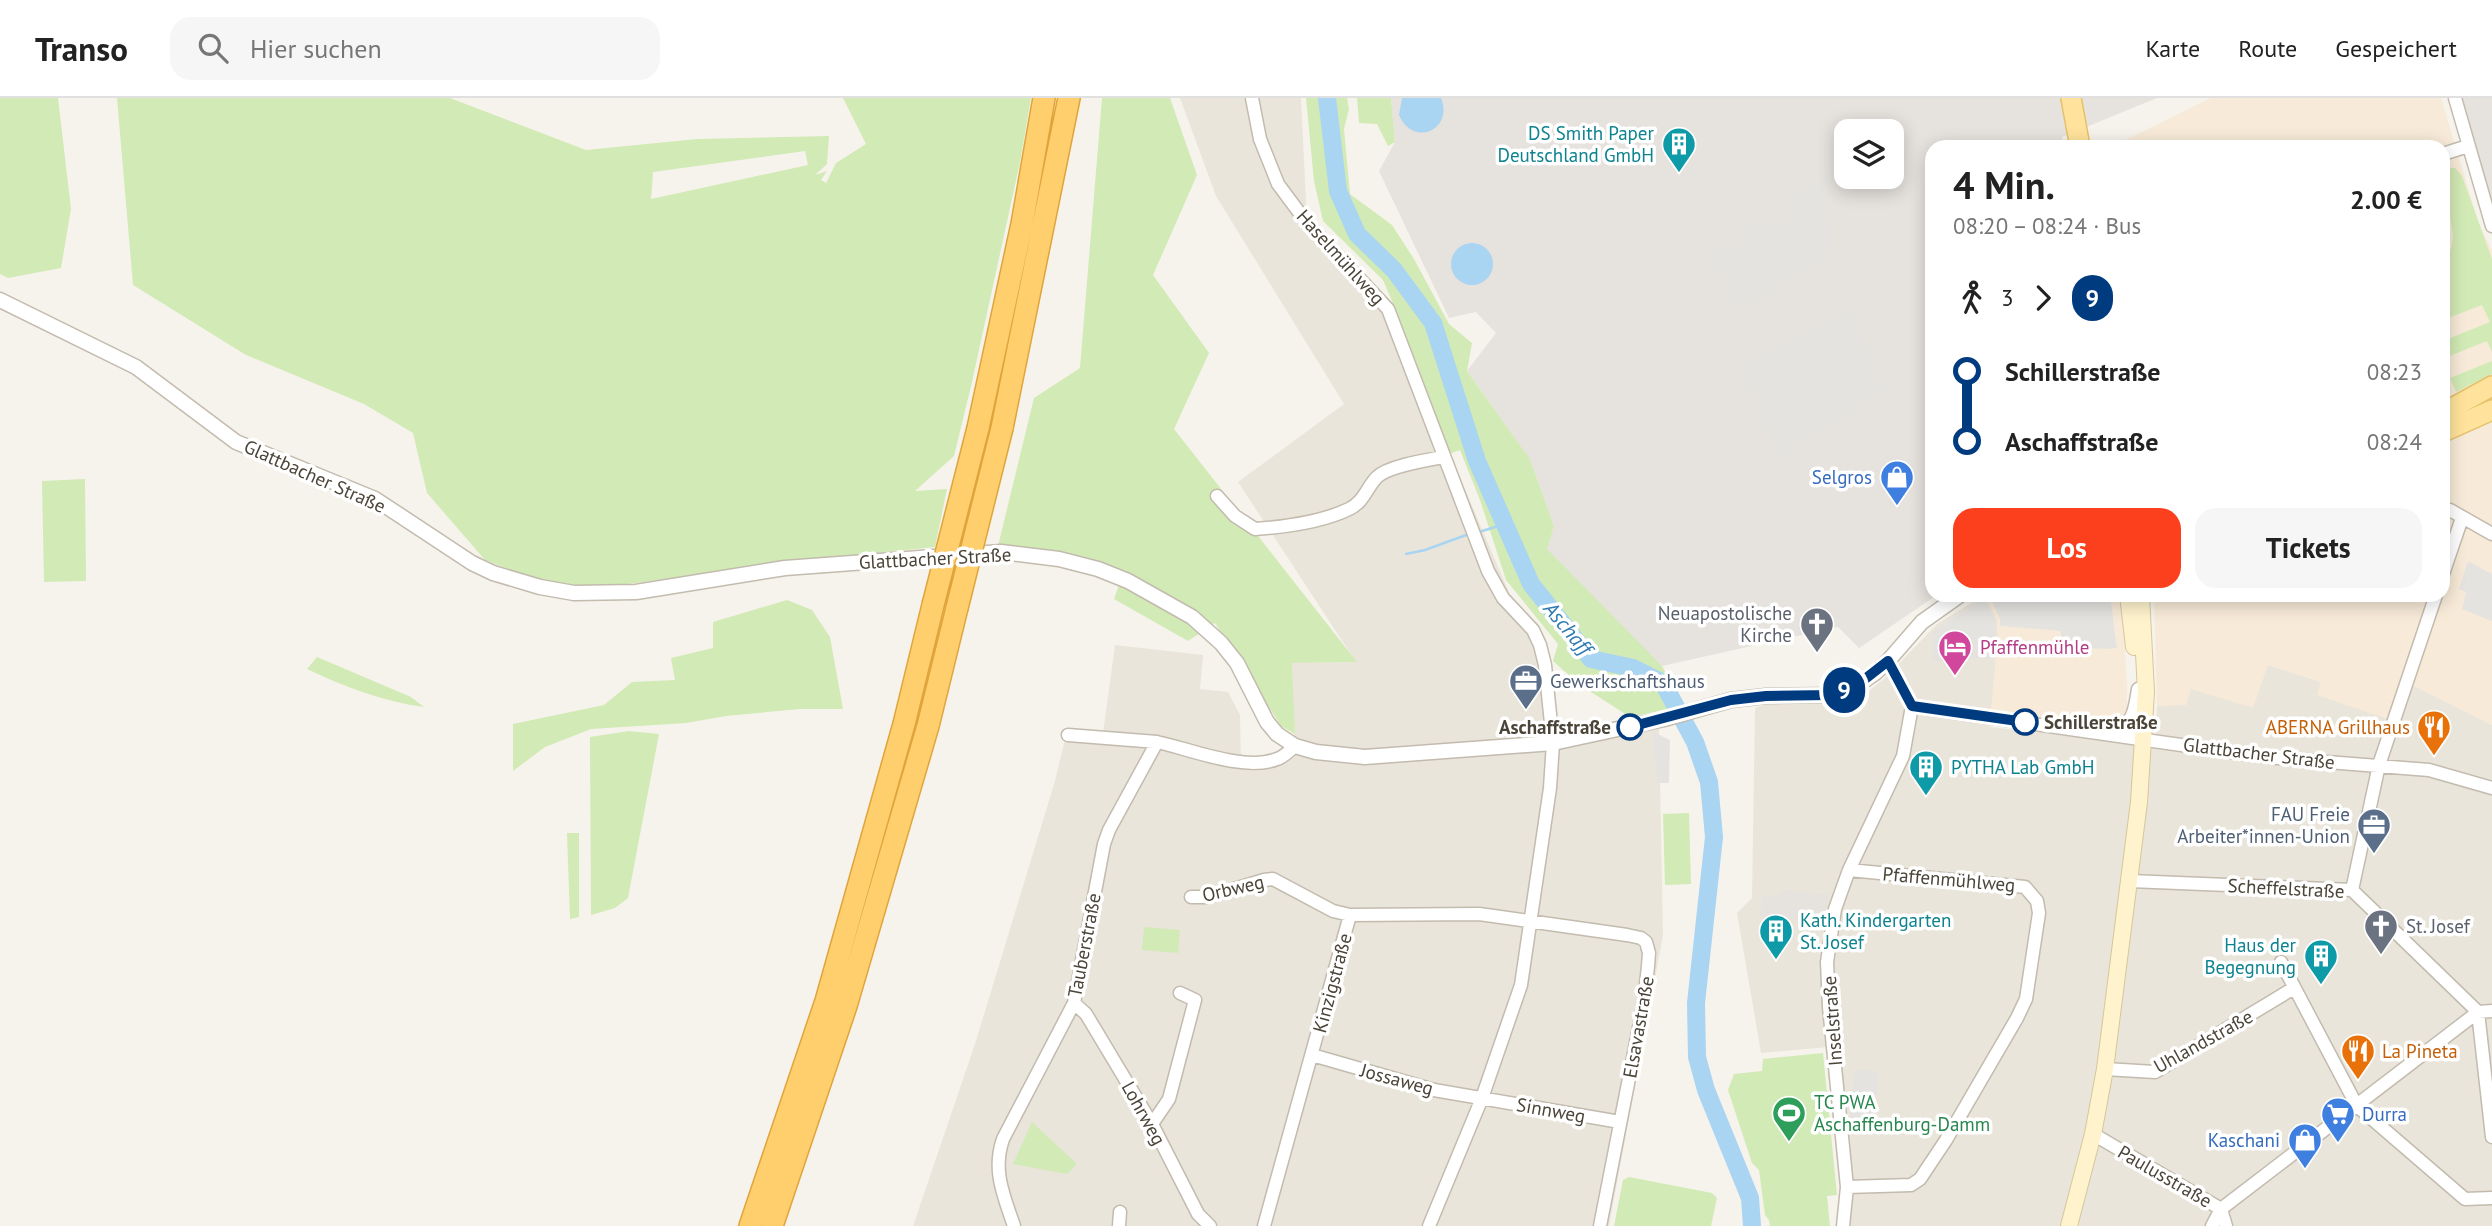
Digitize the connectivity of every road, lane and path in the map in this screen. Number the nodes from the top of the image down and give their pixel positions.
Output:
1 (1044, 98) edge
2 (1069, 98) edge
3 (1252, 98) edge
4 (2071, 98) edge
5 (2455, 98) edge
6 (2079, 140) edge
7 (2468, 146) junction
8 (2450, 152) edge
9 (2492, 226) edge
10 (0, 300) edge
11 (2492, 386) edge
12 (2492, 397) edge
13 (2450, 409) edge
14 (2492, 410) edge
15 (2450, 418) edge
16 (2450, 429) edge
17 (1443, 457) junction
18 (1217, 496) dead end
19 (2450, 511) edge
20 (2462, 518) junction
21 (2492, 534) edge
22 (2450, 553) edge
23 (1949, 602) edge
24 (2129, 602) edge
25 (2141, 602) edge
26 (2434, 602) edge
27 (1888, 661) junction
28 (2138, 689) junction
29 (1912, 706) junction
30 (2108, 734) junction
31 (1068, 735) dead end
32 (2144, 740) junction
33 (1157, 742) junction
34 (1553, 743) junction
35 (1295, 746) junction
36 (2379, 765) junction
37 (2492, 788) edge
38 (1849, 870) junction
39 (2130, 881) junction
40 (2352, 890) junction
41 (1191, 897) dead end
42 (1350, 915) junction
43 (1532, 920) junction
44 (2281, 962) dead end
45 (2294, 988) junction
46 (1180, 993) dead end
47 (1074, 1003) junction
48 (2492, 1011) edge
49 (2478, 1012) junction
50 (1312, 1055) junction
51 (2105, 1069) junction
52 (1482, 1098) junction
53 (2357, 1106) junction
54 (1620, 1122) junction
55 (1152, 1124) junction
56 (2093, 1134) junction
57 (2492, 1137) edge
58 (1847, 1187) junction
59 (2492, 1198) edge
60 (2221, 1209) junction
61 (1120, 1212) dead end
62 (750, 1226) edge
63 (772, 1226) edge
64 (1014, 1226) edge
65 (1119, 1226) edge
66 (1210, 1226) edge
67 (1264, 1226) edge
68 (1429, 1226) edge
69 (1600, 1226) edge
70 (1843, 1226) edge
71 (2069, 1226) edge
72 (2211, 1226) edge
73 (2227, 1226) edge

1 - 62 highway, bridge
2 - 63 highway, bridge
3 - 17 street, Haselmühlweg
4 - 6 main road
5 - 7 street
7 - 8 street
7 - 9 street
10 - 35 street, Glattbacher Straße
11 - 13 main road
12 - 15 main road
14 - 16 main road
17 - 18 street
17 - 34 street, Haselmühlweg
19 - 20 street
20 - 21 street
20 - 22 street
23 - 27 street, Glattbacher Straße
24 - 28 main road
25 - 32 main road
26 - 36 street
27 - 29 street
27 - 34 street, Glattbacher Straße
28 - 30 street
28 - 32 main road
29 - 30 street, Glattbacher Straße
29 - 38 street, Inselstraße
30 - 32 street, Glattbacher Straße
31 - 33 street
32 - 36 street, Glattbacher Straße
32 - 39 main road
33 - 35 street
33 - 47 street, Tauberstraße
34 - 35 street, Glattbacher Straße
34 - 43 street
36 - 37 street, Glattbacher Straße
36 - 40 street
38 - 58 street, Inselstraße
38 - 58 street, Pfaffenmühlweg
39 - 40 street, Scheffelstraße
39 - 51 main road
40 - 49 street, Scheffelstraße
41 - 42 street, Orbweg
42 - 43 street, Kinzigstraße
42 - 50 street, Kinzigstraße
43 - 52 street
43 - 54 street, Elsavastraße
44 - 45 street
45 - 51 street, Uhlandstraße
45 - 53 street
46 - 55 street
47 - 55 street, Lohrweg
47 - 64 street, Tauberstraße
48 - 49 street
49 - 53 street
49 - 57 street
50 - 52 street, Jossaweg
50 - 67 street, Kinzigstraße
51 - 56 main road
52 - 54 street, Sinnweg
52 - 68 street
53 - 59 street
53 - 60 street
54 - 69 street, Elsavastraße
55 - 66 street, Lohrweg
56 - 60 street, Paulusstraße
56 - 71 main road
58 - 70 street, Inselstraße
60 - 72 street
60 - 73 street, Paulusstraße
61 - 65 street

